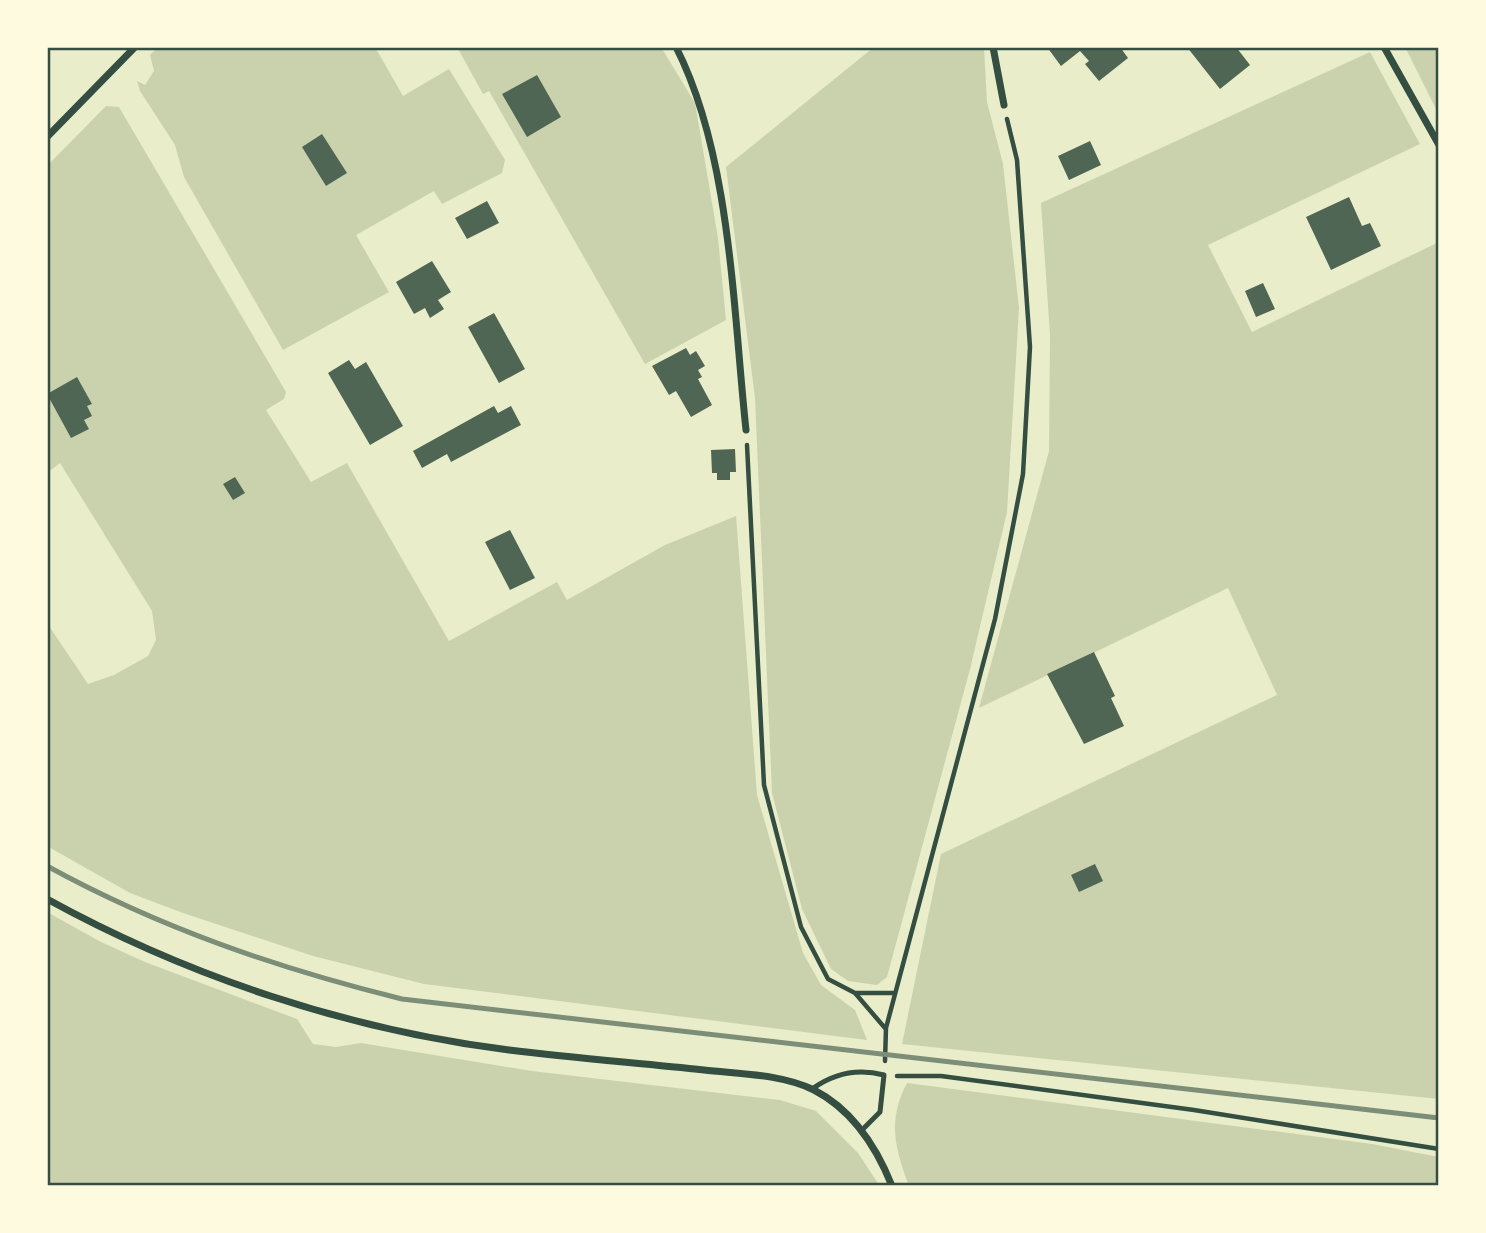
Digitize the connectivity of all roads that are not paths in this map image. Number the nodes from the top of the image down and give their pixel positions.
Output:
1 (135, 47) edge
2 (676, 47) edge
3 (993, 47) edge
4 (1384, 47) edge
5 (1004, 105) road end
6 (47, 137) edge
7 (1439, 145) edge
8 (746, 430) road end
9 (47, 900) edge
10 (812, 1089) junction
11 (862, 1130) junction
12 (892, 1186) edge

1 - 6 street
2 - 8 street
3 - 5 street
4 - 7 street
9 - 10 street
10 - 11 street
10 - 11 lane
11 - 12 street

